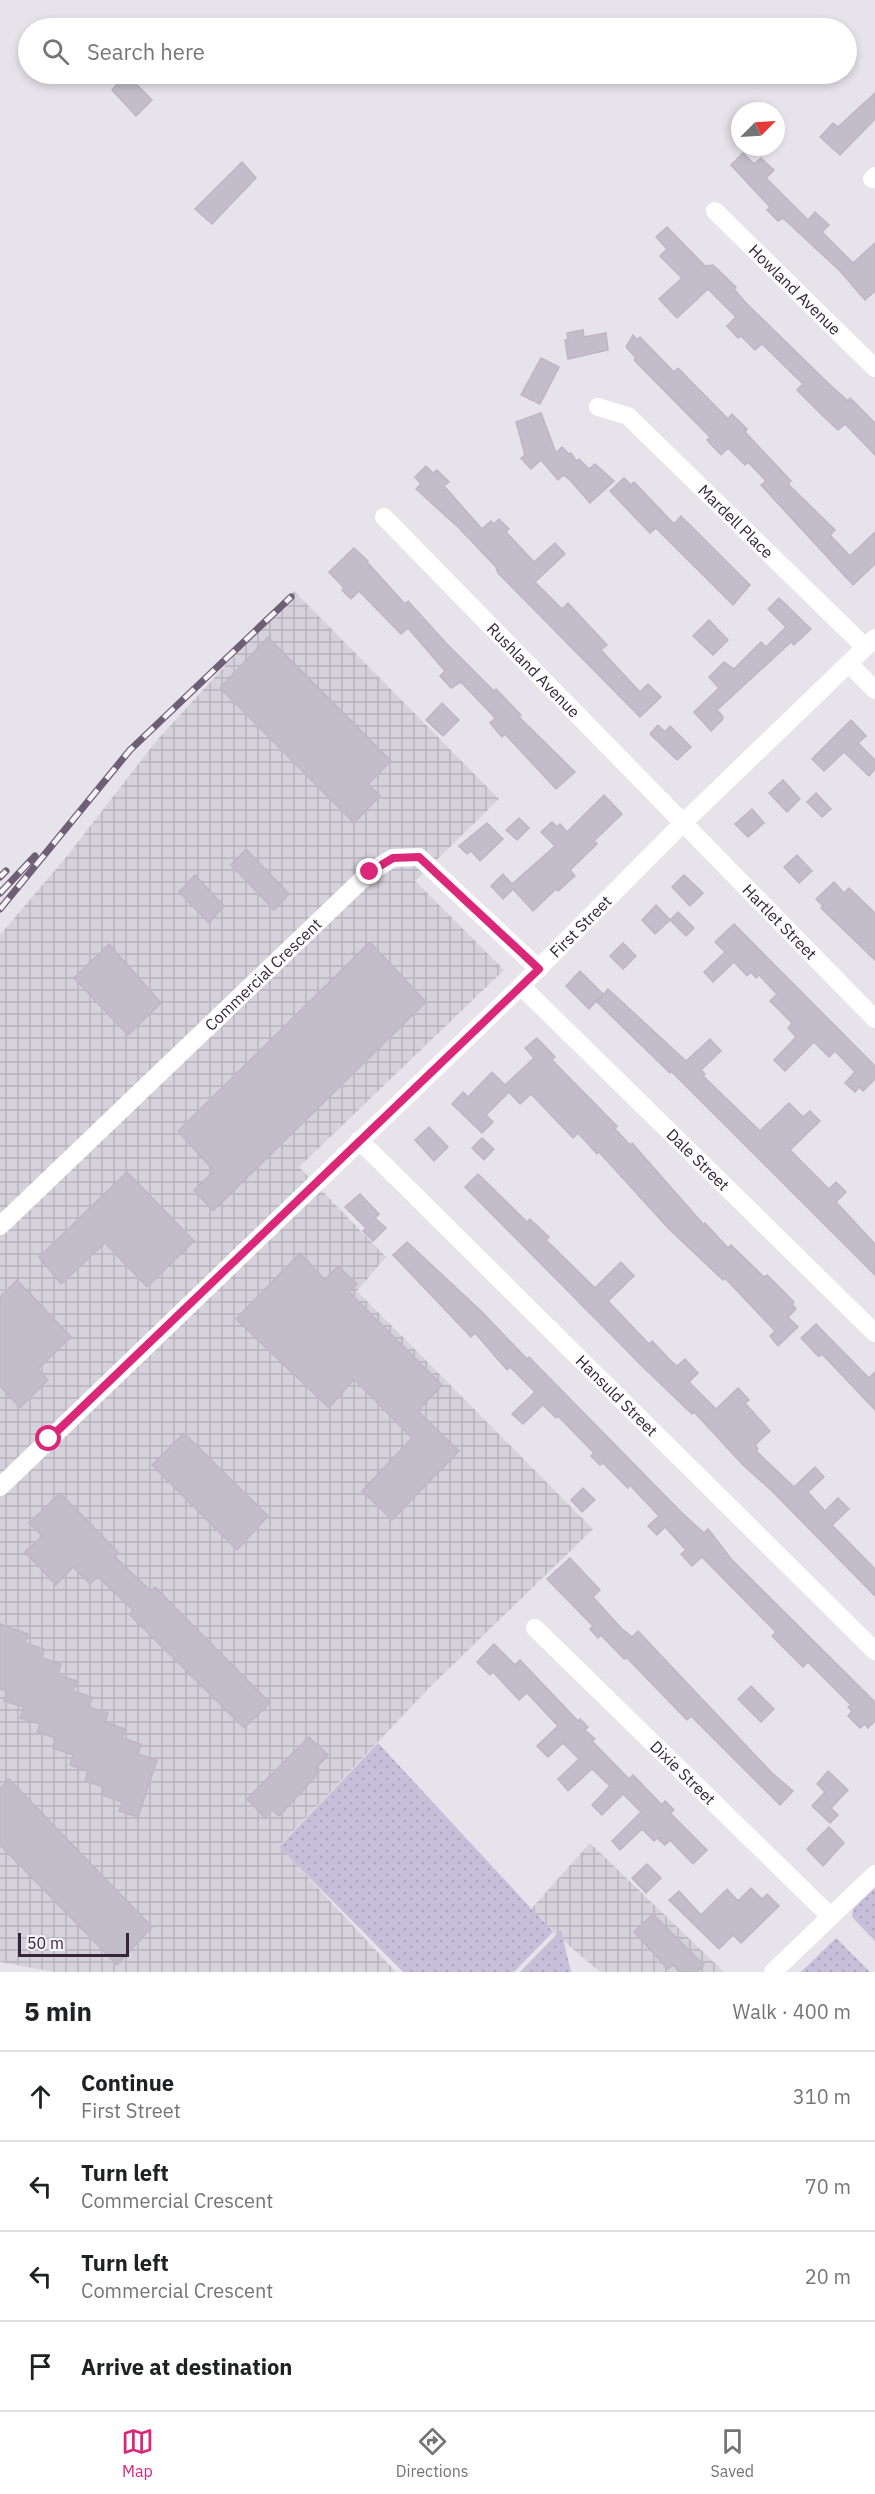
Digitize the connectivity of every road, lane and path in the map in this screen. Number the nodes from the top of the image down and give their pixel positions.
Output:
1 (715, 211) dead end
2 (875, 368) edge
3 (598, 407) dead end
4 (384, 517) dead end
5 (870, 642) edge
6 (849, 664) junction
7 (875, 690) edge
8 (683, 823) junction
9 (539, 969) junction
10 (521, 986) junction
11 (875, 1019) edge
12 (359, 1140) junction
13 (0, 1226) edge
14 (875, 1333) edge
15 (0, 1487) edge
16 (536, 1628) dead end
17 (875, 1651) edge
18 (875, 1874) edge
19 (830, 1916) junction
20 (773, 1972) edge

1 - 2 street, Howland Avenue
3 - 5 street, Mardell Place
4 - 8 street, Rushland Avenue
5 - 6 street, First Street
6 - 7 street
6 - 8 street, First Street
8 - 9 street, First Street
8 - 11 street, Hartlet Street
9 - 10 street, First Street
9 - 13 street, Commercial Crescent
10 - 12 street, First Street
10 - 14 street, Dale Street
12 - 15 street, First Street
12 - 17 street, Hansuld Street
16 - 19 street, Dixie Street
18 - 19 street
19 - 20 street

